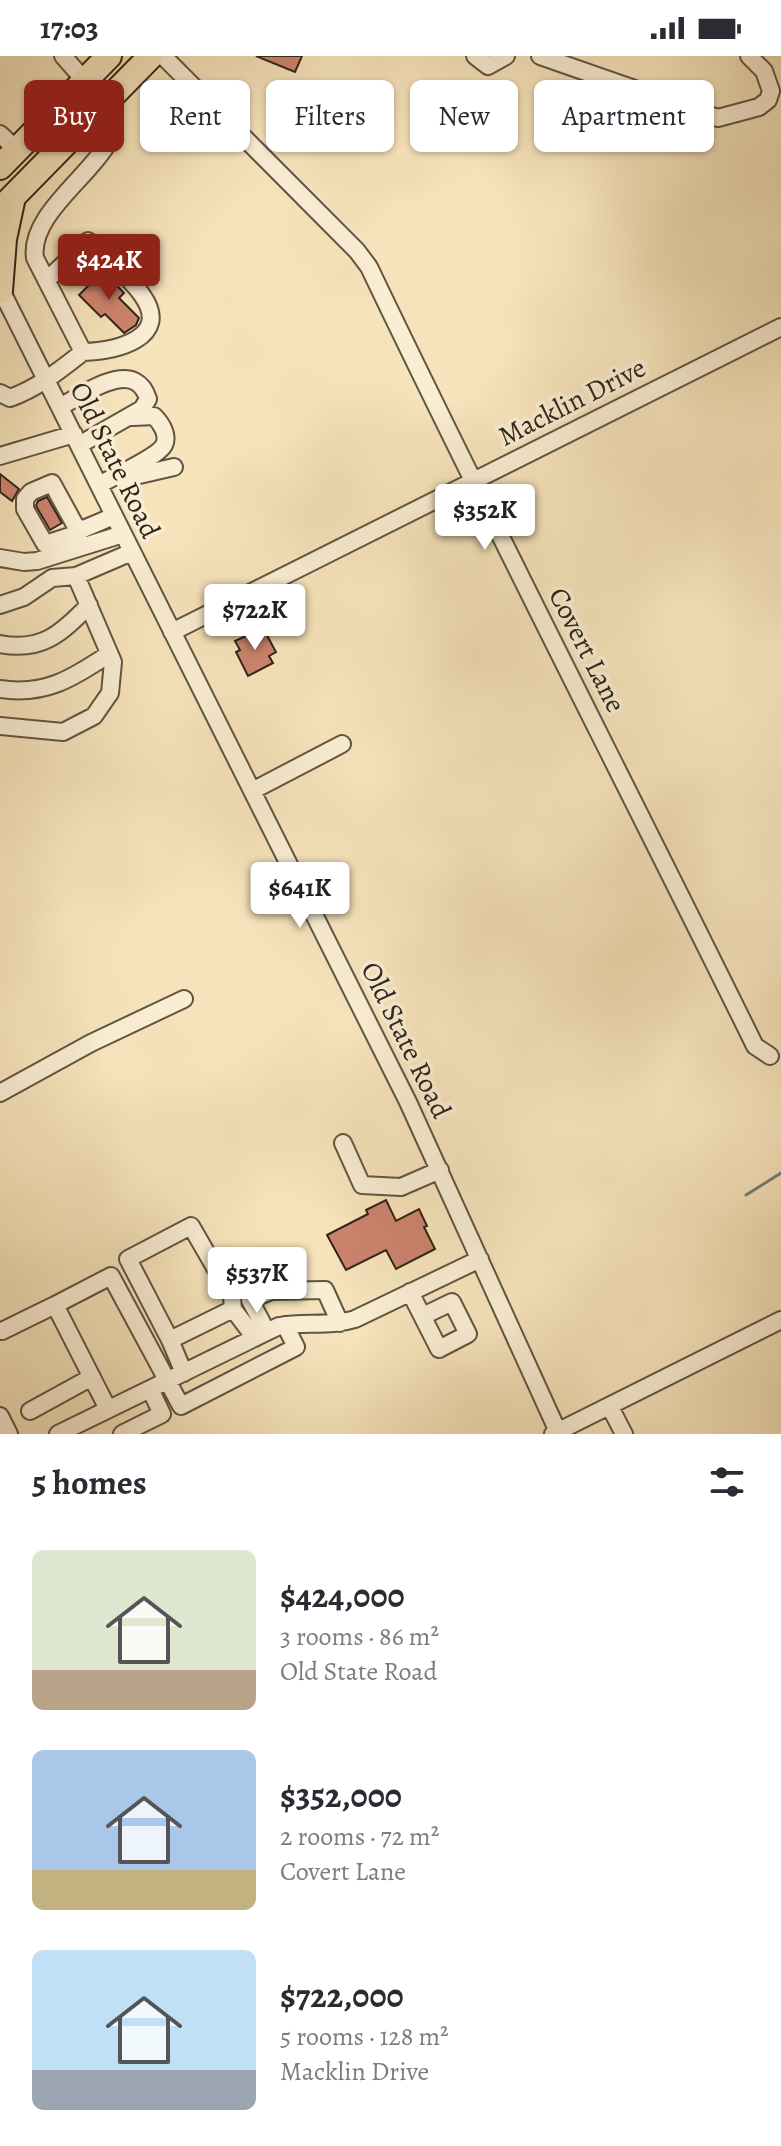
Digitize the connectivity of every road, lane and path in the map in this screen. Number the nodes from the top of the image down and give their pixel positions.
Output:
1 (63, 56) edge
2 (109, 56) edge
3 (151, 56) edge
4 (163, 56) edge
5 (475, 56) edge
6 (506, 56) edge
7 (540, 56) edge
8 (749, 56) edge
9 (84, 80) edge
10 (86, 80) edge
11 (124, 84) edge
12 (772, 97) edge
13 (24, 134) edge
14 (6, 150) edge
15 (58, 152) edge
16 (101, 152) edge
17 (6, 204) edge
18 (47, 280) junction
19 (0, 290) edge
20 (781, 327) edge
21 (83, 352) junction
22 (47, 380) junction
23 (3, 398) edge
24 (60, 407) junction
25 (127, 418) junction
26 (76, 440) junction
27 (0, 456) edge
28 (174, 467) dead end
29 (118, 474) junction
30 (471, 482) junction
31 (99, 485) junction
32 (114, 516) junction
33 (81, 530) dead end
34 (123, 534) junction
35 (132, 552) junction
36 (0, 558) edge
37 (76, 576) junction
38 (0, 605) edge
39 (89, 605) junction
40 (172, 632) junction
41 (0, 644) edge
42 (109, 654) junction
43 (0, 689) edge
44 (0, 726) edge
45 (342, 744) dead end
46 (252, 791) junction
47 (184, 999) dead end
48 (770, 1056) dead end
49 (0, 1093) edge
50 (343, 1143) dead end
51 (440, 1170) junction
52 (480, 1259) junction
53 (410, 1292) junction
54 (55, 1305) junction
55 (233, 1309) junction
56 (423, 1316) dead end
57 (781, 1320) edge
58 (340, 1323) junction
59 (285, 1325) junction
60 (2, 1331) edge
61 (261, 1335) junction
62 (170, 1340) junction
63 (184, 1373) junction
64 (92, 1377) junction
65 (168, 1380) junction
66 (150, 1389) junction
67 (610, 1407) junction
68 (108, 1409) junction
69 (30, 1411) dead end
70 (0, 1416) edge
71 (89, 1427) edge
72 (557, 1433) edge
73 (9, 1434) edge
74 (58, 1434) edge
75 (122, 1434) edge
76 (624, 1434) edge

1 - 9 street
2 - 10 highway
3 - 11 highway
4 - 30 street, Covert Lane
5 - 6 street
7 - 12 street
8 - 12 street
13 - 14 highway
15 - 17 highway
16 - 18 street
17 - 19 highway
18 - 21 street
18 - 21 street
19 - 22 street, Old State Road
20 - 30 street, Macklin Drive
21 - 22 street
22 - 23 street
22 - 24 street, Old State Road
24 - 25 street
24 - 26 street, Old State Road
25 - 26 street
25 - 29 street
26 - 27 street
26 - 31 street, Old State Road
28 - 29 street
29 - 31 street
30 - 40 street, Macklin Drive
30 - 48 street, Covert Lane
31 - 32 street, Old State Road
32 - 33 street
32 - 34 street, Old State Road
34 - 35 street, Old State Road
34 - 36 street
35 - 37 street
35 - 40 street, Old State Road
37 - 38 street
37 - 39 street
39 - 41 street
39 - 42 street
40 - 46 street, Old State Road
42 - 43 street
42 - 44 street
45 - 46 street
46 - 51 street, Old State Road
47 - 49 street
50 - 51 street
51 - 52 street, Old State Road
52 - 53 street
52 - 72 street, Old State Road
53 - 56 street
53 - 58 street
54 - 60 street
54 - 64 street
54 - 65 street
55 - 61 street
55 - 62 street
55 - 62 street
57 - 67 street
58 - 59 street
58 - 61 street
59 - 61 street
59 - 65 street
61 - 63 street
62 - 63 street
63 - 65 street
64 - 68 street
64 - 69 street
65 - 66 street
66 - 68 street
66 - 75 street
67 - 72 street
67 - 76 street
68 - 71 street
70 - 73 street
71 - 74 street

